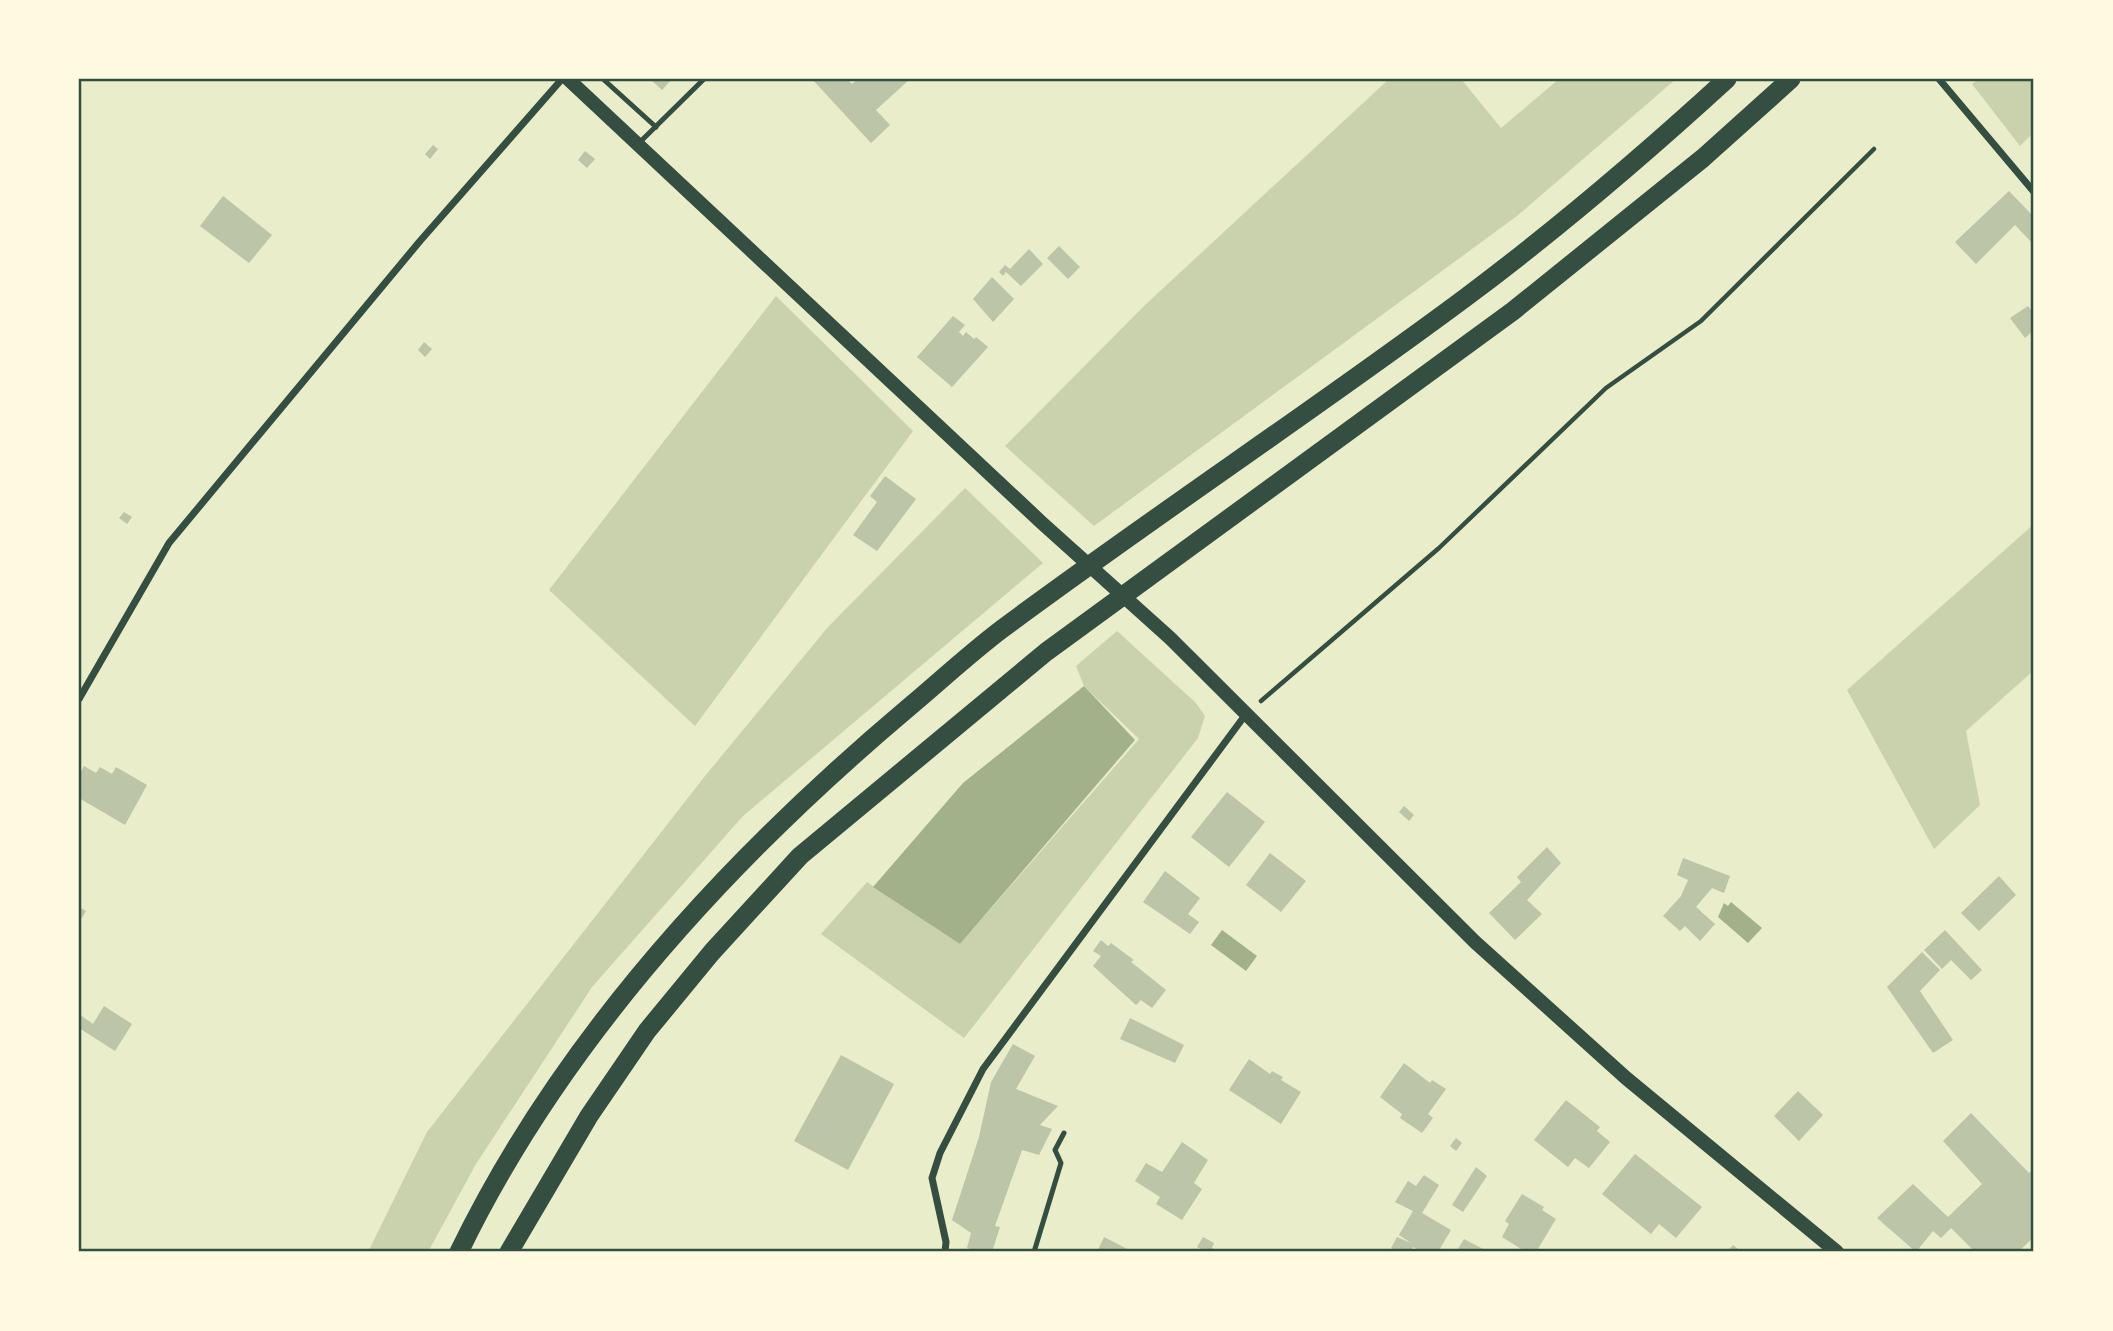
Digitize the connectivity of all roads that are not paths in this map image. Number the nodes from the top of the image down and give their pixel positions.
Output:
1 (562, 79) edge
2 (568, 79) edge
3 (603, 79) edge
4 (704, 79) edge
5 (1727, 79) edge
6 (1791, 79) edge
7 (1939, 79) edge
8 (656, 127) junction
9 (639, 143) junction
10 (2034, 192) edge
11 (79, 699) edge
12 (1247, 713) junction
13 (1064, 1133) dead end
14 (459, 1252) edge
15 (509, 1252) edge
16 (945, 1252) edge
17 (1034, 1252) edge
18 (1837, 1252) edge

1 - 11 street
2 - 9 main road
3 - 8 lane
4 - 8 lane
5 - 14 highway
6 - 15 highway
7 - 10 street
8 - 9 lane
9 - 12 main road
12 - 16 street
12 - 18 main road
13 - 17 lane

